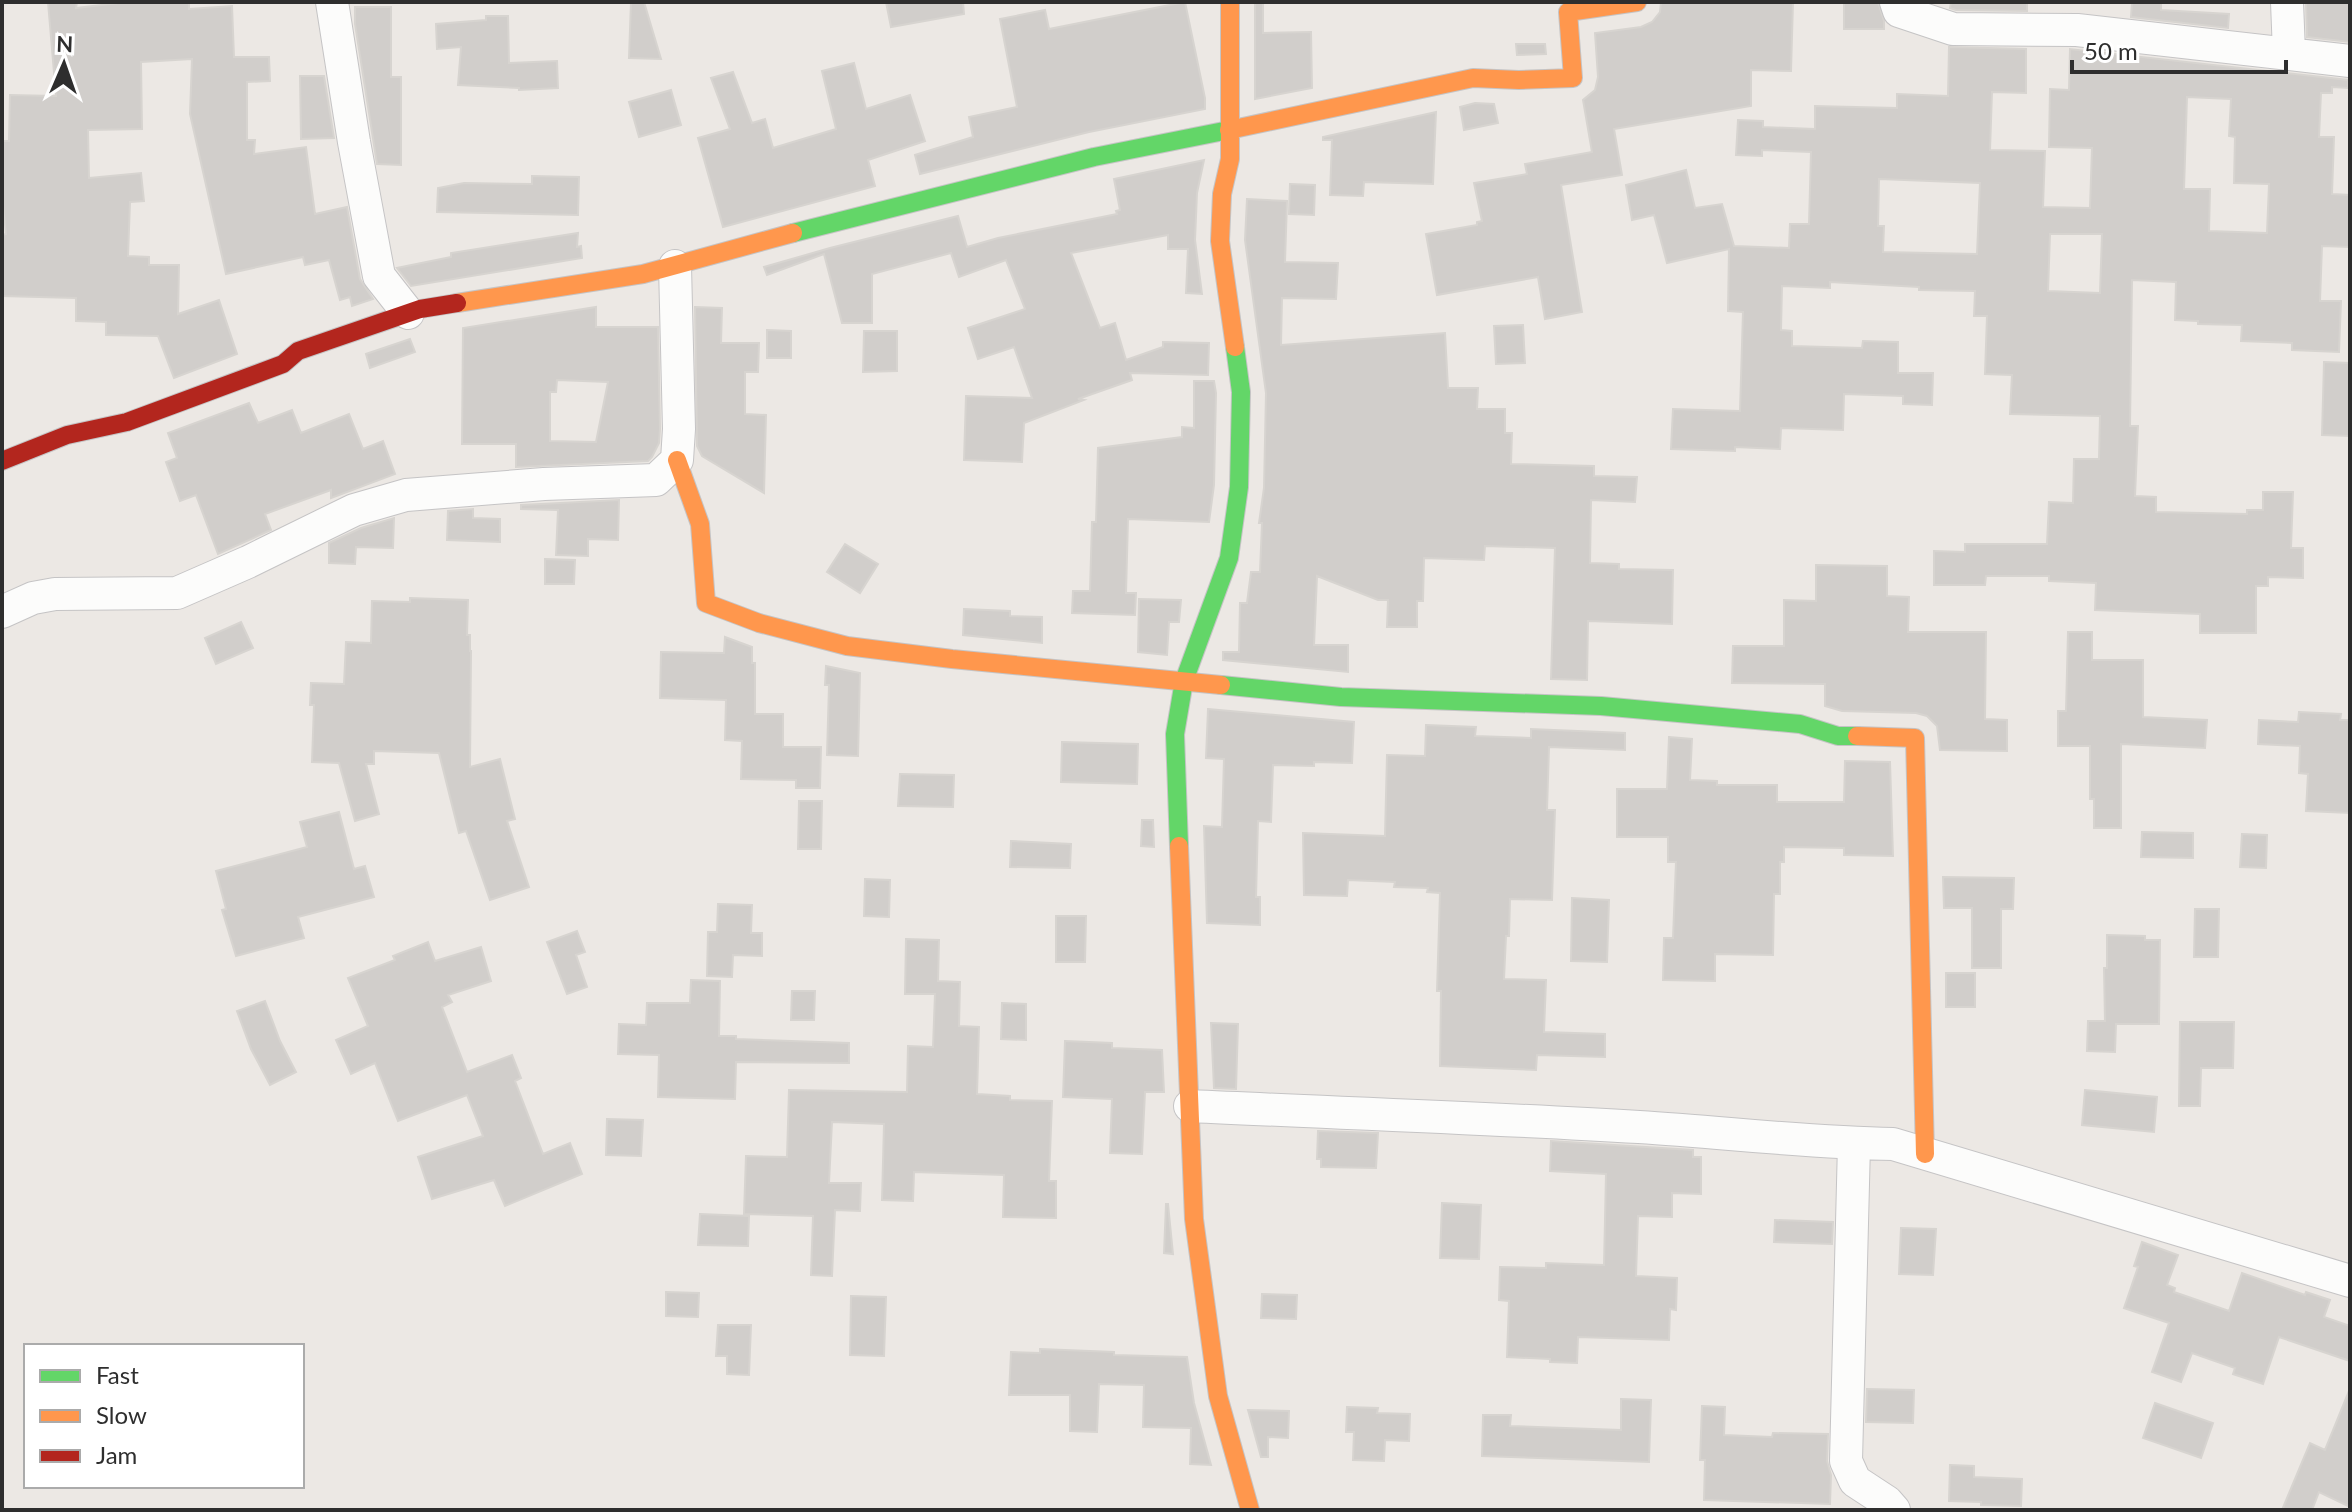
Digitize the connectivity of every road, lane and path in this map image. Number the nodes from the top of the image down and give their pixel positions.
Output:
1 (332, 2) edge
2 (1230, 2) edge
3 (1637, 2) edge
4 (1896, 2) edge
5 (2287, 2) edge
6 (2289, 53) junction
7 (2350, 61) edge
8 (1228, 129) junction
9 (675, 266) junction
10 (408, 313) junction
11 (677, 460) junction
12 (2, 461) edge
13 (2, 612) edge
14 (1184, 681) junction
15 (1190, 1106) junction
16 (1854, 1144) junction
17 (1925, 1154) junction
18 (2350, 1281) edge
19 (1250, 1510) edge
20 (1894, 1510) edge

1 - 10 street
2 - 8 street
3 - 8 street
4 - 6 street
5 - 6 street
6 - 7 street
8 - 9 street
8 - 14 street
9 - 10 street
9 - 11 street
10 - 12 street
11 - 13 street
11 - 14 street
14 - 15 street
14 - 17 street
15 - 16 street
15 - 19 street
16 - 17 street
16 - 20 street
17 - 18 street

